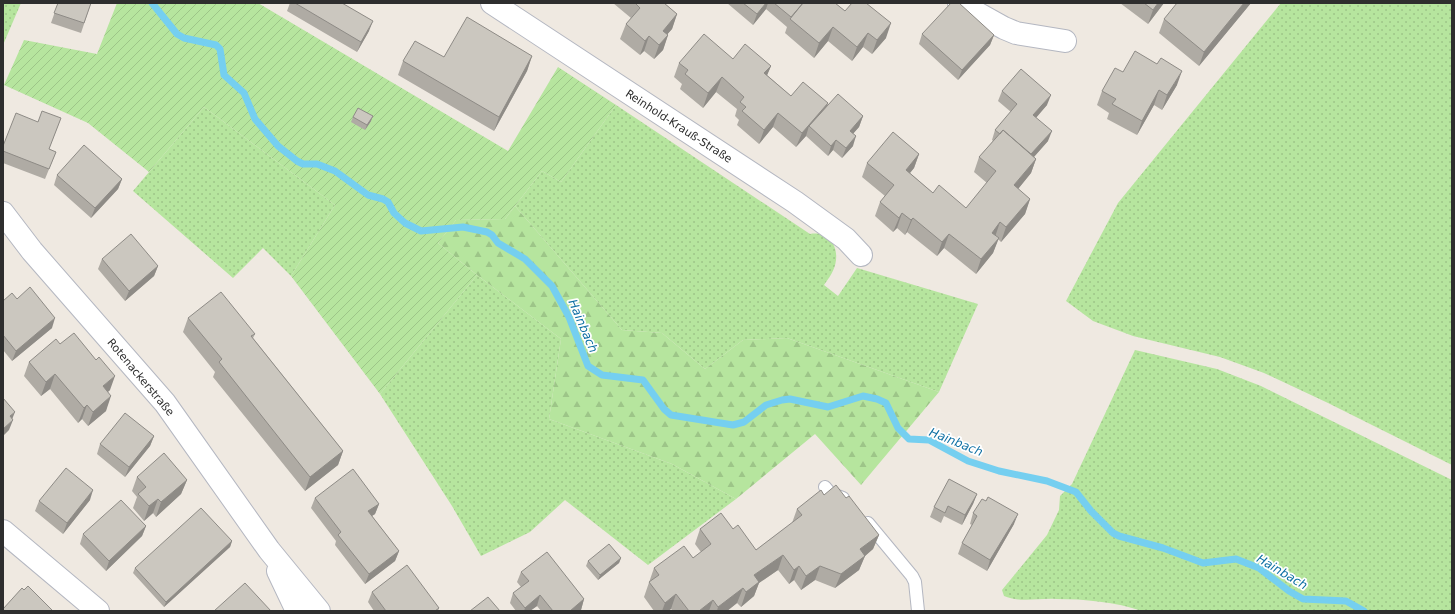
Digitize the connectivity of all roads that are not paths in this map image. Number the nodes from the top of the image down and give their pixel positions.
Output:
1 (492, 3) edge
2 (959, 3) edge
3 (1065, 41) dead end
4 (3, 213) edge
5 (861, 255) dead end
6 (825, 487) dead end
7 (852, 503) edge
8 (862, 515) edge
9 (3, 531) edge
10 (269, 550) junction
11 (98, 611) edge
12 (297, 611) edge
13 (319, 611) edge
14 (918, 611) edge

1 - 5 street, Reinhold-Krauß-Straße
2 - 3 street
4 - 10 street, Rotenackerstraße
6 - 7 lane
8 - 14 lane
9 - 11 street
10 - 12 street, Rotenackerstraße
10 - 13 street, Rotenackerstraße

